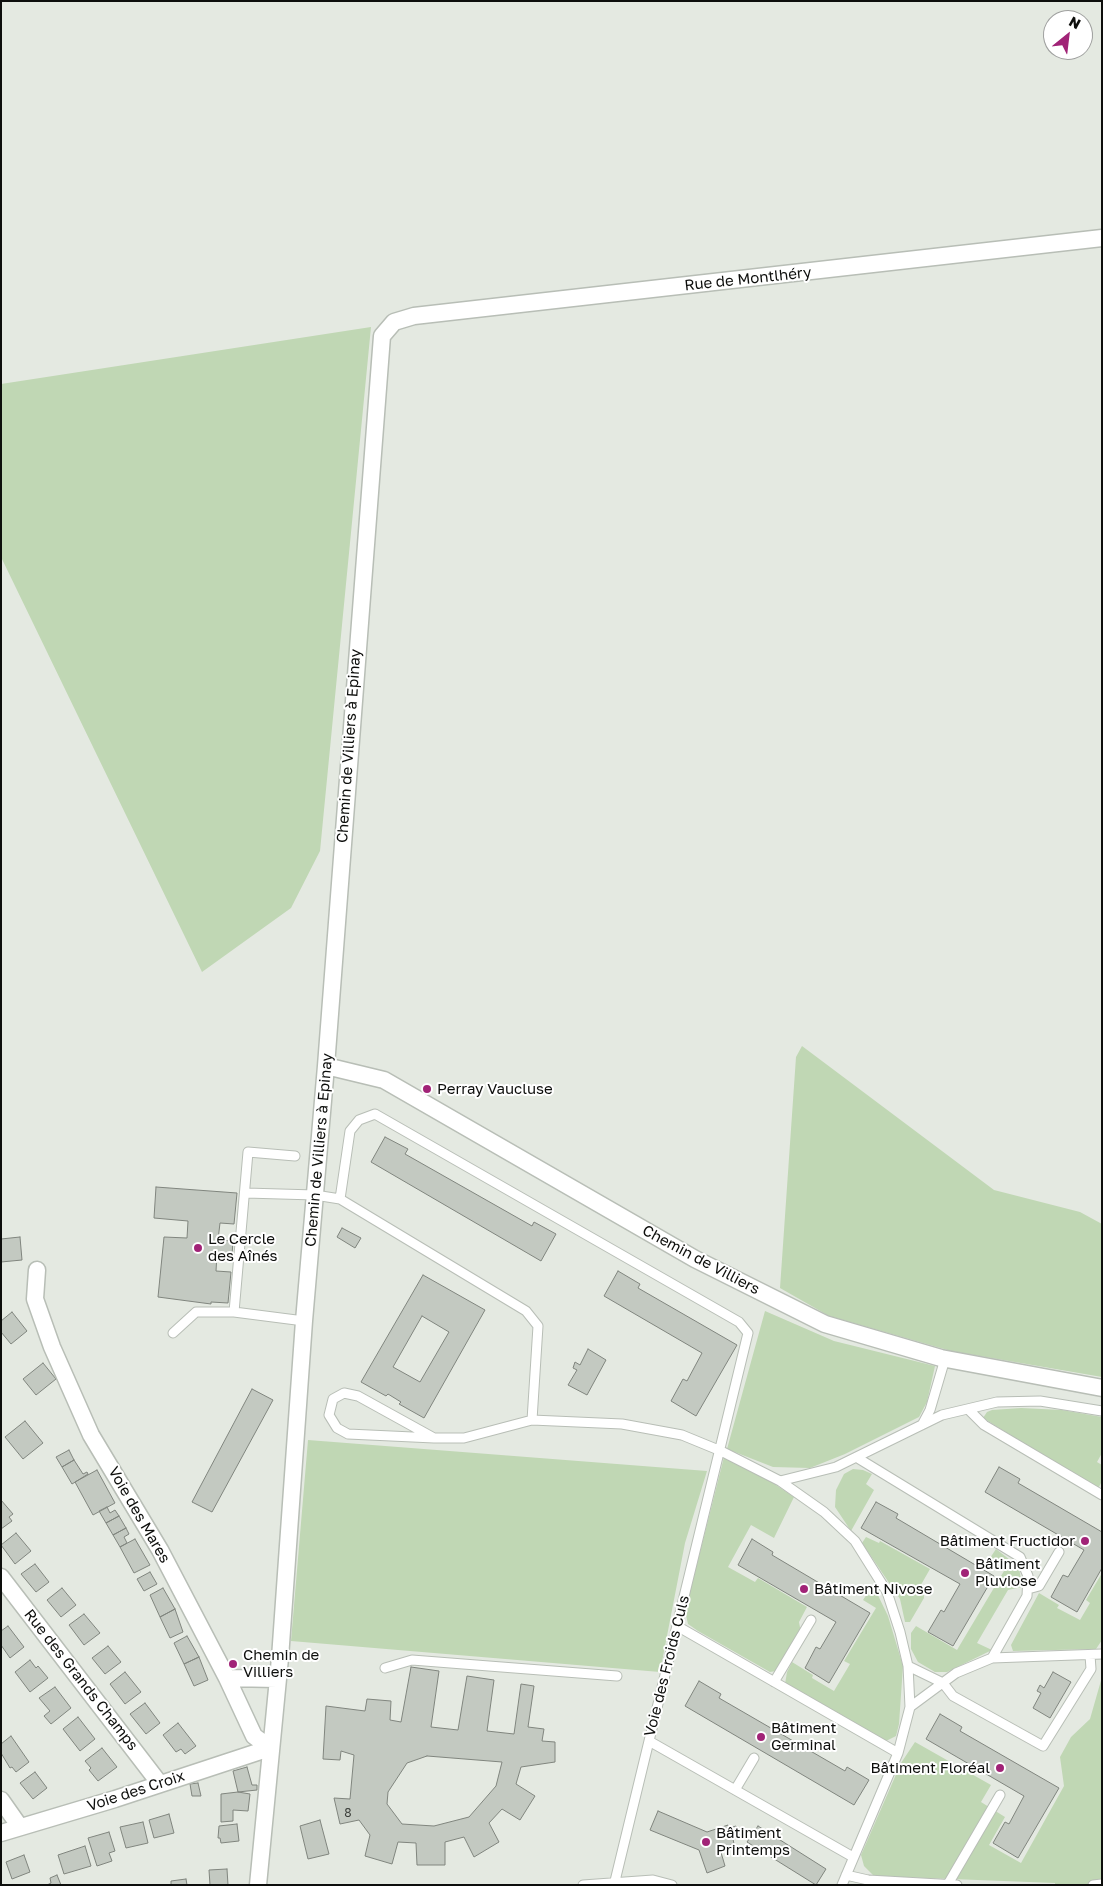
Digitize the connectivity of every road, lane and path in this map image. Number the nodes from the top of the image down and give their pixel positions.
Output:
1 (1102, 238) edge
2 (394, 322) joint
3 (326, 1066) junction
4 (295, 1156) dead end
5 (246, 1193) junction
6 (315, 1195) junction
7 (340, 1199) junction
8 (37, 1270) dead end
9 (234, 1312) junction
10 (304, 1321) junction
11 (174, 1333) dead end
12 (946, 1359) junction
13 (1102, 1388) edge
14 (968, 1409) junction
15 (1102, 1411) edge
16 (532, 1420) junction
17 (922, 1425) junction
18 (434, 1438) junction
19 (721, 1451) junction
20 (856, 1458) junction
21 (780, 1481) junction
22 (1102, 1495) edge
23 (1058, 1552) dead end
24 (1, 1577) edge
25 (1028, 1589) junction
26 (811, 1620) dead end
27 (677, 1626) junction
28 (1098, 1654) edge
29 (992, 1658) junction
30 (908, 1666) junction
31 (385, 1668) dead end
32 (617, 1676) dead end
33 (227, 1678) junction
34 (277, 1679) junction
35 (774, 1682) junction
36 (943, 1682) junction
37 (910, 1707) junction
38 (649, 1741) junction
39 (898, 1753) junction
40 (269, 1755) junction
41 (754, 1758) dead end
42 (160, 1784) junction
43 (735, 1790) junction
44 (1000, 1794) dead end
45 (1, 1800) edge
46 (20, 1828) junction
47 (1, 1832) edge
48 (853, 1857) junction
49 (846, 1875) junction
50 (615, 1881) junction
51 (948, 1884) edge
52 (1102, 1884) edge
53 (258, 1885) edge
54 (583, 1885) edge
55 (672, 1885) edge
56 (842, 1885) edge
57 (957, 1885) edge
58 (1093, 1885) edge

1 - 2 street, Rue de Montlhéry
2 - 3 street, Chemin de Villiers à Epinay
3 - 6 street, Chemin de Villiers à Epinay
3 - 12 street, Chemin de Villiers
4 - 5 lane
5 - 6 lane
5 - 9 lane
6 - 7 lane
6 - 10 street, Chemin de Villiers à Epinay
7 - 16 lane
7 - 19 lane, Voie des Froids Culs
8 - 33 street, Voie des Mares
9 - 10 lane
9 - 11 lane
10 - 34 street, Chemin de Villiers à Epinay
12 - 13 street, Chemin de Villiers
12 - 17 lane
14 - 15 lane
14 - 17 lane
14 - 22 lane
16 - 18 lane
16 - 19 lane
17 - 20 lane
18 - 18 lane
19 - 21 lane
19 - 27 lane, Voie des Froids Culs
20 - 21 lane
20 - 25 lane
21 - 30 lane
23 - 25 lane
24 - 42 street, Rue des Grands Champs
25 - 29 lane
26 - 35 lane
27 - 35 lane
27 - 38 lane, Voie des Froids Culs
28 - 29 lane
28 - 36 lane
29 - 36 lane
30 - 36 lane
30 - 37 lane
31 - 32 lane
33 - 34 street
33 - 40 street, Voie des Mares
34 - 40 street, Chemin de Villiers à Epinay
35 - 39 lane
36 - 37 lane
37 - 39 lane
38 - 43 lane
38 - 50 lane, Voie des Froids Culs
39 - 48 lane
40 - 42 street, Voie des Croix
40 - 53 street, Chemin de Villiers à Epinay
41 - 43 lane
42 - 46 street, Voie des Croix
43 - 48 lane
44 - 51 lane
45 - 46 street
46 - 47 street, Voie des Croix
48 - 49 lane
49 - 51 lane
49 - 56 lane
50 - 54 lane
50 - 55 lane
51 - 57 lane
52 - 58 lane

